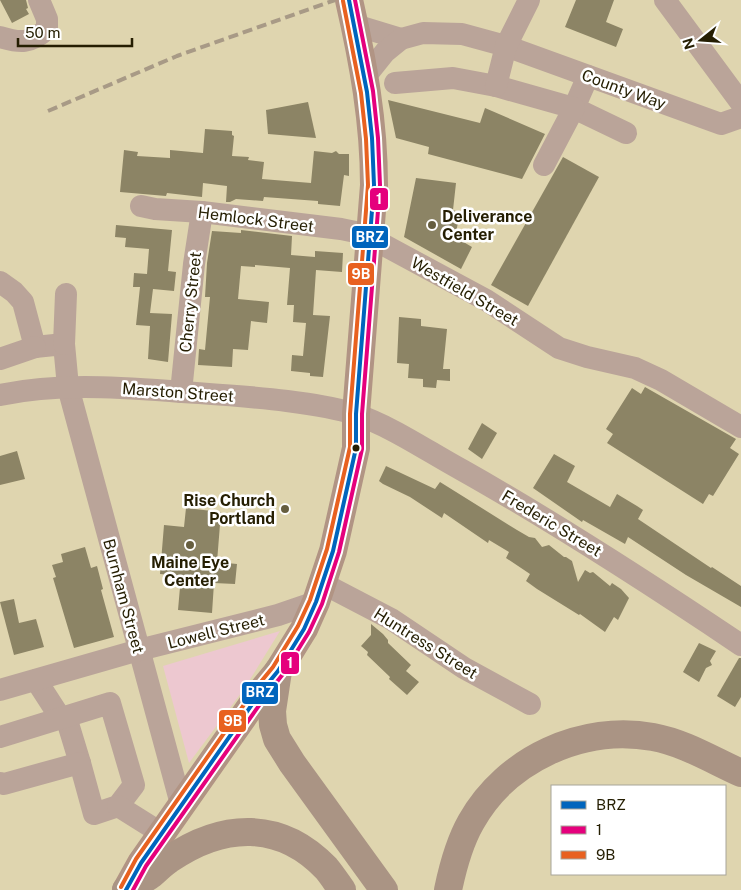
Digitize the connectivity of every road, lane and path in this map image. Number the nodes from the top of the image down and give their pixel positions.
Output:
1 (529, 0) edge
2 (665, 0) edge
3 (40, 2) edge
4 (352, 13) edge
5 (0, 35) edge
6 (401, 39) junction
7 (506, 46) junction
8 (588, 76) junction
9 (365, 77) junction
10 (395, 83) dead end
11 (496, 86) junction
12 (741, 104) edge
13 (574, 108) junction
14 (741, 117) edge
15 (626, 133) dead end
16 (544, 164) dead end
17 (141, 206) dead end
18 (202, 212) junction
19 (370, 235) junction
20 (0, 282) edge
21 (66, 294) dead end
22 (64, 344) junction
23 (36, 347) junction
24 (0, 359) edge
25 (68, 388) junction
26 (181, 392) junction
27 (0, 395) edge
28 (356, 414) junction
29 (741, 427) edge
30 (319, 592) junction
31 (741, 645) edge
32 (139, 650) junction
33 (67, 671) junction
34 (278, 671) junction
35 (36, 680) junction
36 (0, 690) edge
37 (530, 704) dead end
38 (60, 716) junction
39 (0, 737) edge
40 (80, 762) junction
41 (738, 774) edge
42 (0, 783) edge
43 (181, 804) junction
44 (118, 806) junction
45 (161, 833) junction
46 (126, 890) edge
47 (342, 890) edge
48 (384, 890) edge
49 (448, 890) edge

1 - 7 street
2 - 12 street
3 - 5 street
4 - 6 street
4 - 9 main road
6 - 7 street, County Way
6 - 9 street, County Way
7 - 8 street, County Way
7 - 11 street
8 - 13 street
8 - 14 street, County Way
9 - 19 main road
10 - 11 street
11 - 13 street
13 - 15 street
13 - 16 street
17 - 18 street, Hemlock Street
18 - 19 street, Hemlock Street
18 - 26 street, Cherry Street
19 - 28 main road
19 - 29 street, Westfield Street
20 - 23 street
21 - 22 street, Burnham Street
22 - 23 street
22 - 25 street, Burnham Street
23 - 24 street
25 - 26 street, Marston Street
25 - 27 street, Marston Street
25 - 32 street, Burnham Street
26 - 28 street, Marston Street
28 - 30 main road
28 - 31 street, Frederic Street
30 - 32 street, Lowell Street
30 - 34 main road
30 - 37 street, Huntress Street
32 - 33 street, Lowell Street
32 - 43 street, Burnham Street
33 - 35 street, Lowell Street
33 - 38 street
34 - 43 main road
34 - 48 highway
35 - 36 street, Lowell Street
35 - 38 street
38 - 39 street
38 - 40 street
38 - 44 street
40 - 42 street
40 - 44 street
41 - 49 highway
43 - 45 main road
44 - 45 street
45 - 46 main road
46 - 47 highway

